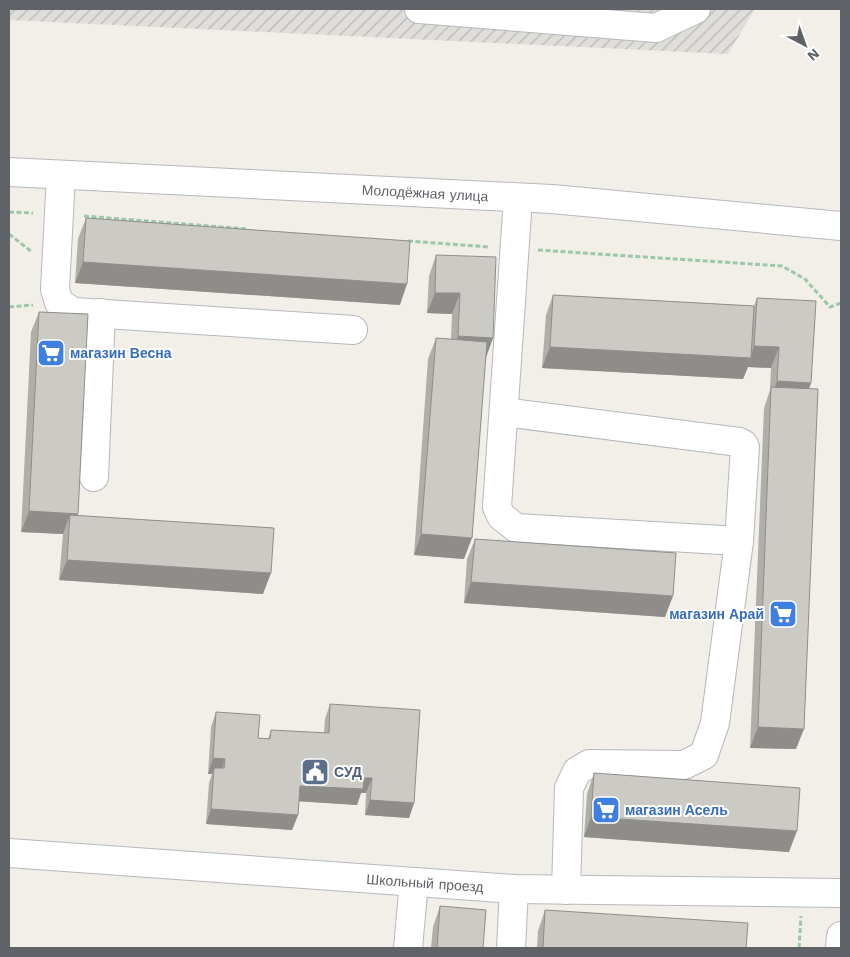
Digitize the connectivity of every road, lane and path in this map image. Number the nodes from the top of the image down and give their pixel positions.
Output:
1 (420, 9) edge
2 (696, 9) edge
3 (9, 172) edge
4 (61, 175) junction
5 (518, 198) junction
6 (9, 212) edge
7 (59, 214) junction
8 (841, 226) edge
9 (252, 230) edge
10 (407, 241) edge
11 (514, 249) junction
12 (841, 303) edge
13 (101, 313) junction
14 (353, 330) dead end
15 (504, 412) junction
16 (94, 476) dead end
17 (739, 541) junction
18 (9, 853) edge
19 (414, 882) junction
20 (514, 889) junction
21 (566, 890) junction
22 (803, 893) junction
23 (841, 893) edge
24 (841, 936) edge
25 (408, 948) edge
26 (511, 948) edge
27 (799, 948) edge
28 (840, 948) edge

1 - 2 street
3 - 4 street, Молодёжная улица
4 - 5 street, Молодёжная улица
4 - 7 street
5 - 8 street, Молодёжная улица
5 - 11 street
6 - 7 path
7 - 9 path
7 - 13 street
10 - 11 path
11 - 12 path
11 - 15 street
13 - 14 street
13 - 16 street
15 - 17 street
15 - 17 street
17 - 21 street
18 - 19 street, Школьный проезд
19 - 20 street, Школьный проезд
19 - 25 street
20 - 21 street, Школьный проезд
20 - 26 street
21 - 22 street, Школьный проезд
22 - 23 street, Школьный проезд
22 - 27 path
24 - 28 street

